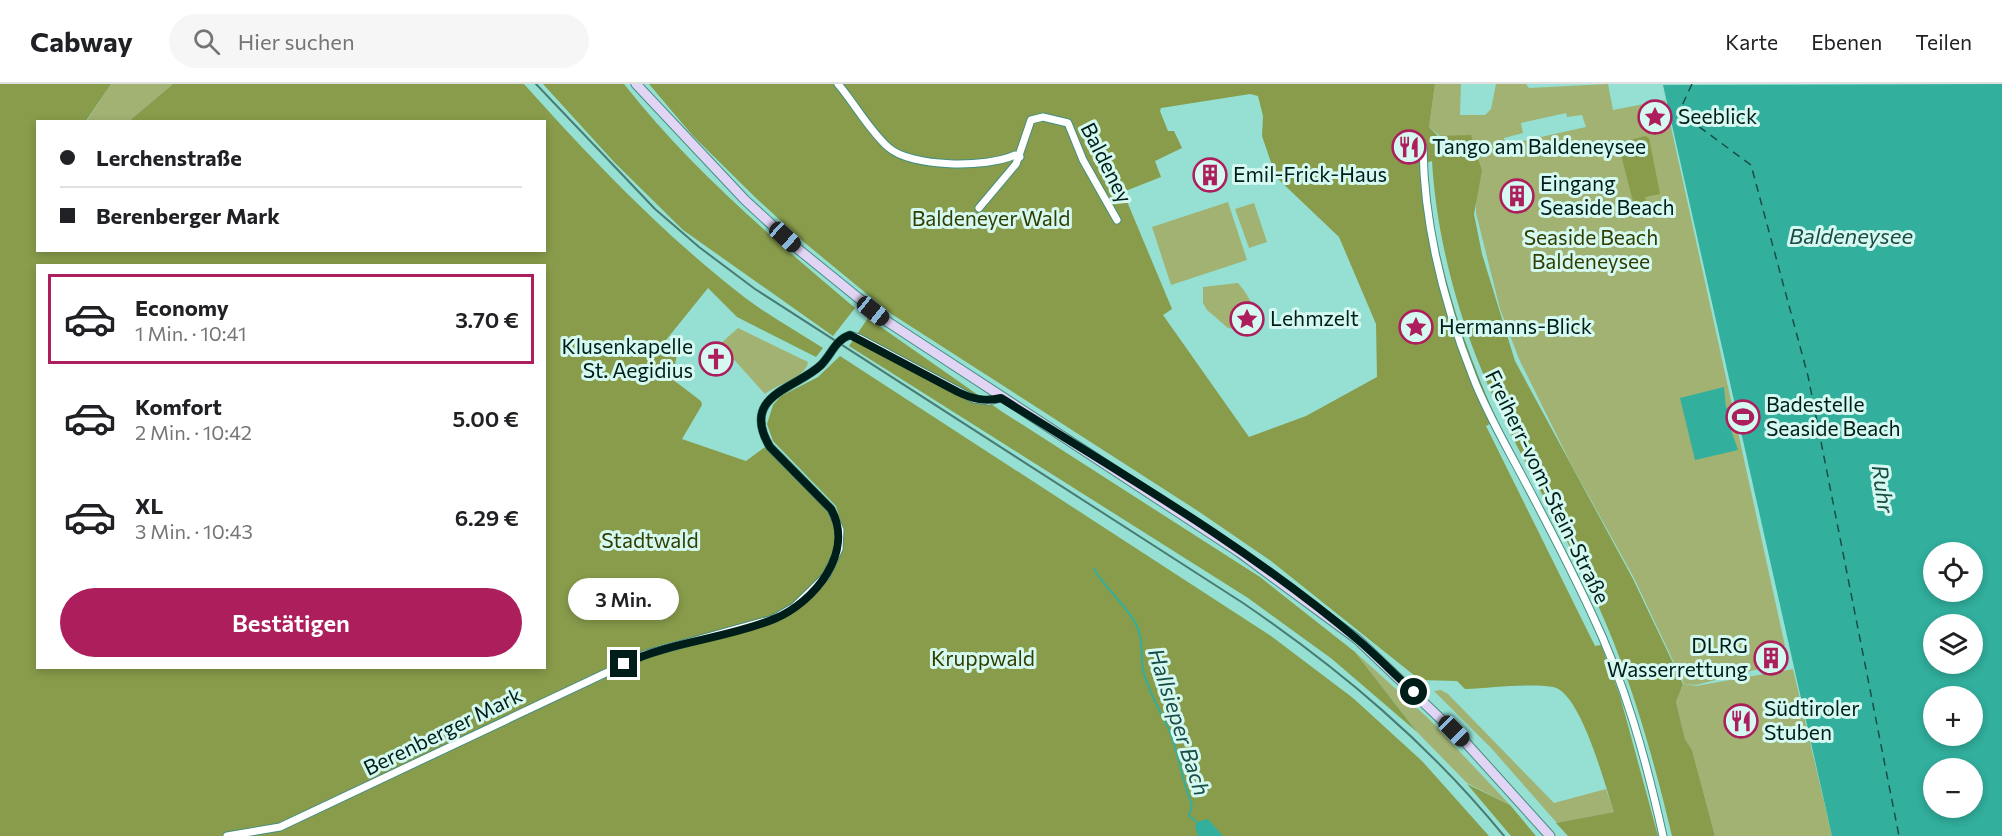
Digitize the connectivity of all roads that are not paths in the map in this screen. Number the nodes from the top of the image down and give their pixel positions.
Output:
1 (636, 84) edge
2 (838, 84) edge
3 (1423, 147) dead end
4 (1020, 157) junction
5 (979, 208) dead end
6 (1117, 220) dead end
7 (1001, 398) junction
8 (227, 836) edge
9 (1550, 836) edge
10 (1663, 836) edge

1 - 7 main road
2 - 4 street
3 - 10 street, Freiherr-vom-Stein-Straße
4 - 5 street, Baldeney
4 - 6 street, Baldeney
7 - 8 street, Berenberger Mark
7 - 9 main road

